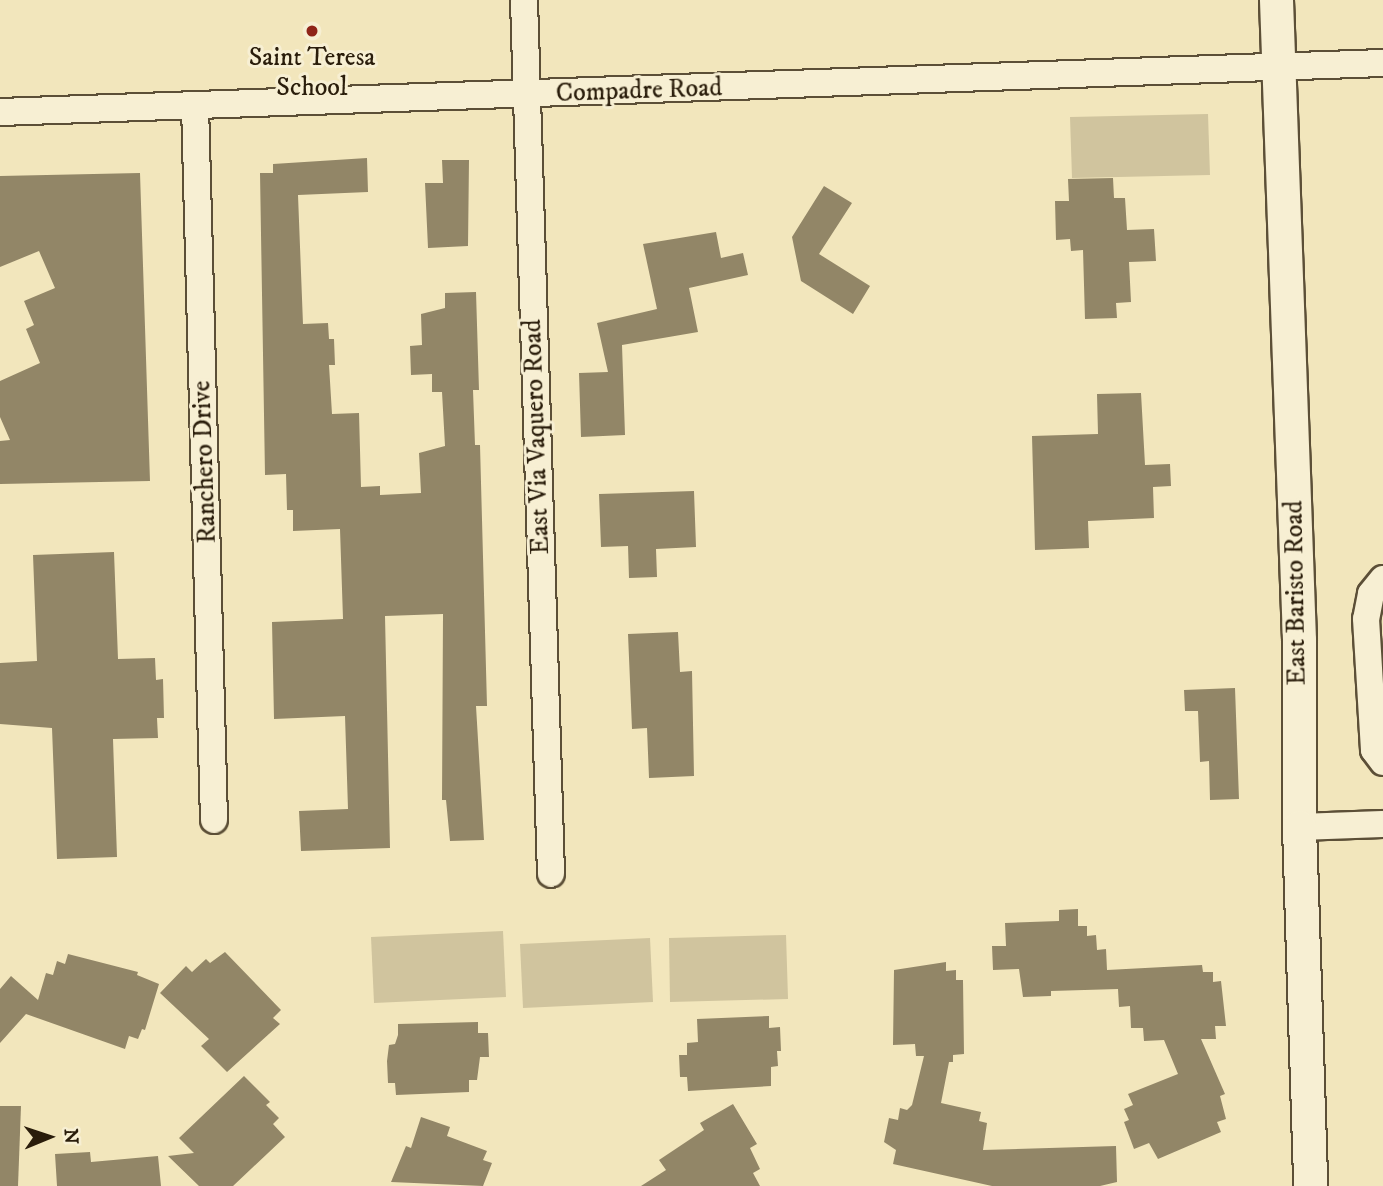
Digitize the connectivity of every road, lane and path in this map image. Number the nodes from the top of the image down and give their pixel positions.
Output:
1 (524, 0) edge
2 (1276, 0) edge
3 (1383, 63) edge
4 (1278, 66) junction
5 (527, 95) junction
6 (195, 105) junction
7 (0, 112) edge
8 (1383, 579) edge
9 (1383, 762) edge
10 (214, 820) dead end
11 (1383, 824) edge
12 (1299, 827) junction
13 (551, 874) dead end
14 (1310, 1186) edge

1 - 5 street, East Via Vaquero Road
2 - 4 street, East Baristo Road
3 - 4 street, Compadre Road
4 - 5 street, Compadre Road
4 - 12 street, East Baristo Road
5 - 6 street, Compadre Road
5 - 13 street, East Via Vaquero Road
6 - 7 street, Compadre Road
6 - 10 street, Ranchero Drive
8 - 9 street
11 - 12 street
12 - 14 street, East Baristo Road

